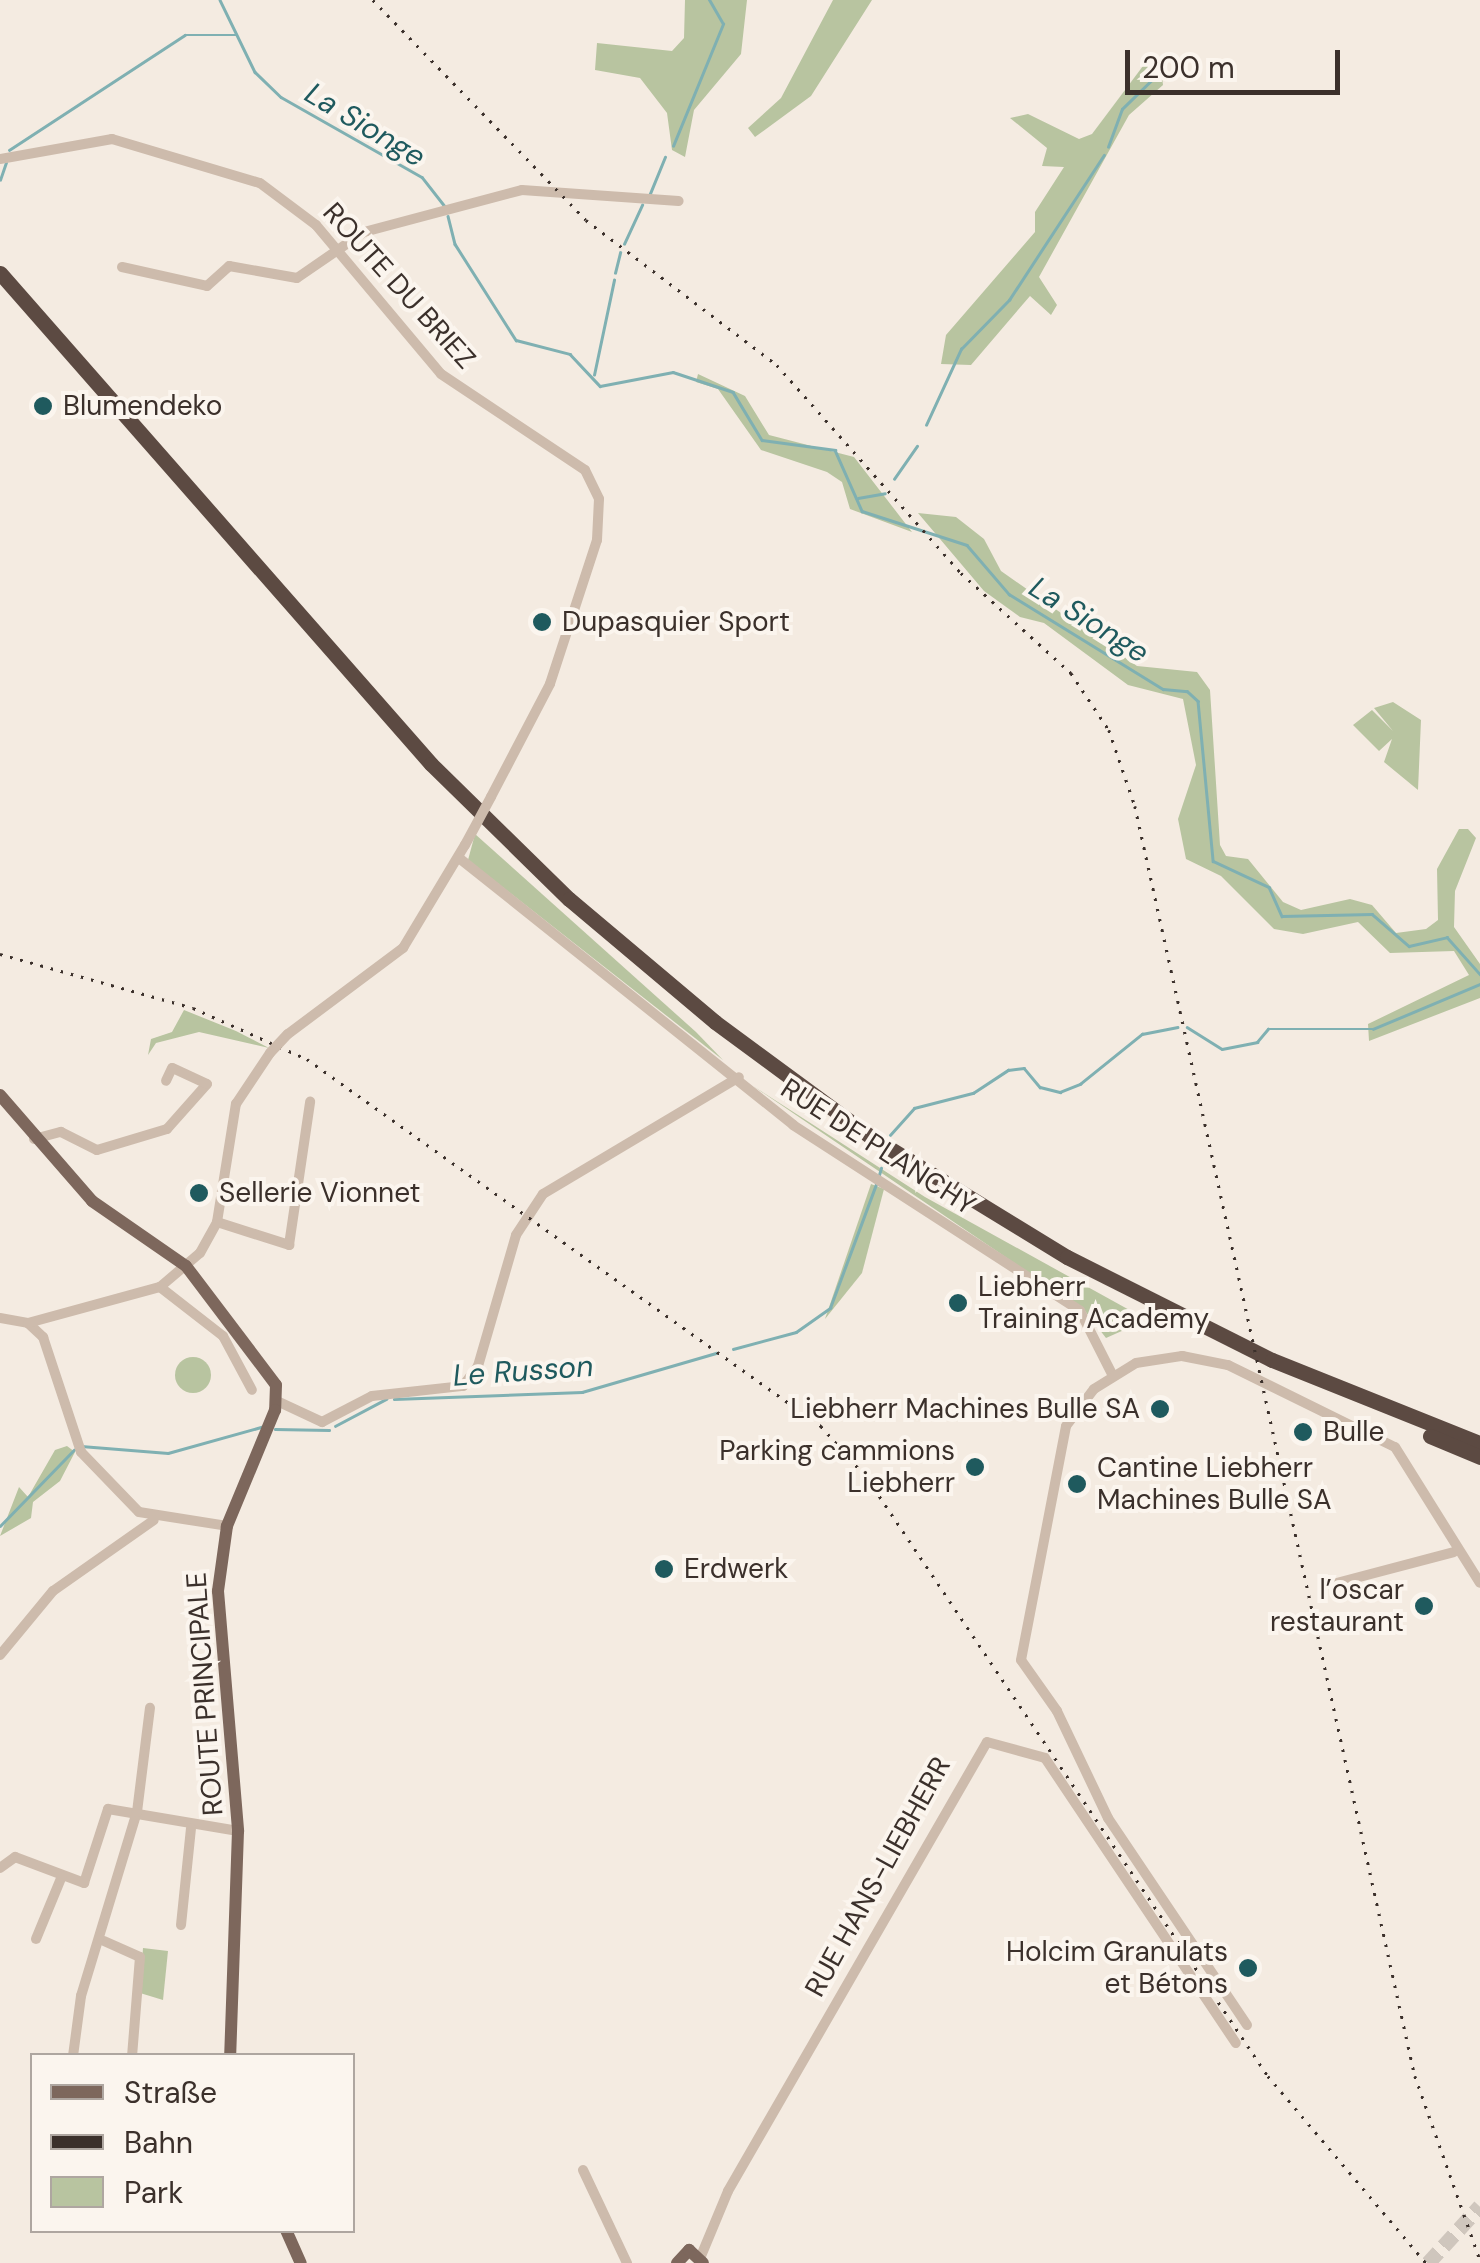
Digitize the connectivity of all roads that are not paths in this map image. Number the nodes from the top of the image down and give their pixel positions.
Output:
1 (0, 158) edge
2 (679, 201) dead end
3 (338, 250) junction
4 (122, 267) dead end
5 (0, 274) edge
6 (0, 289) edge
7 (459, 858) junction
8 (738, 1077) junction
9 (166, 1081) dead end
10 (0, 1096) edge
11 (310, 1102) dead end
12 (34, 1139) junction
13 (217, 1222) junction
14 (186, 1266) junction
15 (160, 1287) junction
16 (0, 1318) edge
17 (28, 1323) junction
18 (1112, 1374) junction
19 (252, 1390) dead end
20 (277, 1401) junction
21 (1480, 1443) edge
22 (1480, 1455) edge
23 (154, 1520) junction
24 (227, 1526) junction
25 (1454, 1552) junction
26 (1480, 1583) edge
27 (1329, 1585) dead end
28 (0, 1655) edge
29 (150, 1708) dead end
30 (136, 1816) junction
31 (191, 1829) junction
32 (238, 1831) junction
33 (0, 1868) edge
34 (62, 1876) junction
35 (181, 1925) dead end
36 (36, 1939) dead end
37 (104, 1941) junction
38 (1247, 2026) dead end
39 (1236, 2044) dead end
40 (73, 2053) edge
41 (132, 2053) edge
42 (230, 2053) edge
43 (583, 2170) dead end
44 (287, 2233) edge
45 (699, 2257) edge
46 (675, 2262) edge
47 (301, 2263) edge
48 (627, 2263) edge

1 - 3 street, ROUTE DU BRIEZ
2 - 3 street
3 - 4 street
3 - 7 street, ROUTE DU BRIEZ, bridge
5 - 21 highway
6 - 22 highway
7 - 8 street, RUE DE PLANCHY
7 - 13 street, bridge
8 - 18 street, RUE DE PLANCHY
8 - 20 street
9 - 12 street
10 - 12 main road
11 - 13 street
12 - 14 main road
13 - 14 street
14 - 15 street
14 - 20 main road
15 - 17 street
15 - 19 street
16 - 17 street
17 - 23 street
18 - 25 street
18 - 38 street
20 - 24 main road, ROUTE PRINCIPALE
23 - 24 street
23 - 28 street
24 - 32 main road, ROUTE PRINCIPALE
25 - 26 street
25 - 27 street
29 - 30 street
30 - 31 street
30 - 34 street
30 - 37 street
31 - 32 street
31 - 35 street
32 - 42 main road, ROUTE PRINCIPALE
33 - 34 street
34 - 36 street
37 - 40 street
37 - 41 street
39 - 45 street, RUE HANS-LIEBHERR
43 - 48 street
44 - 47 main road
45 - 46 main road

